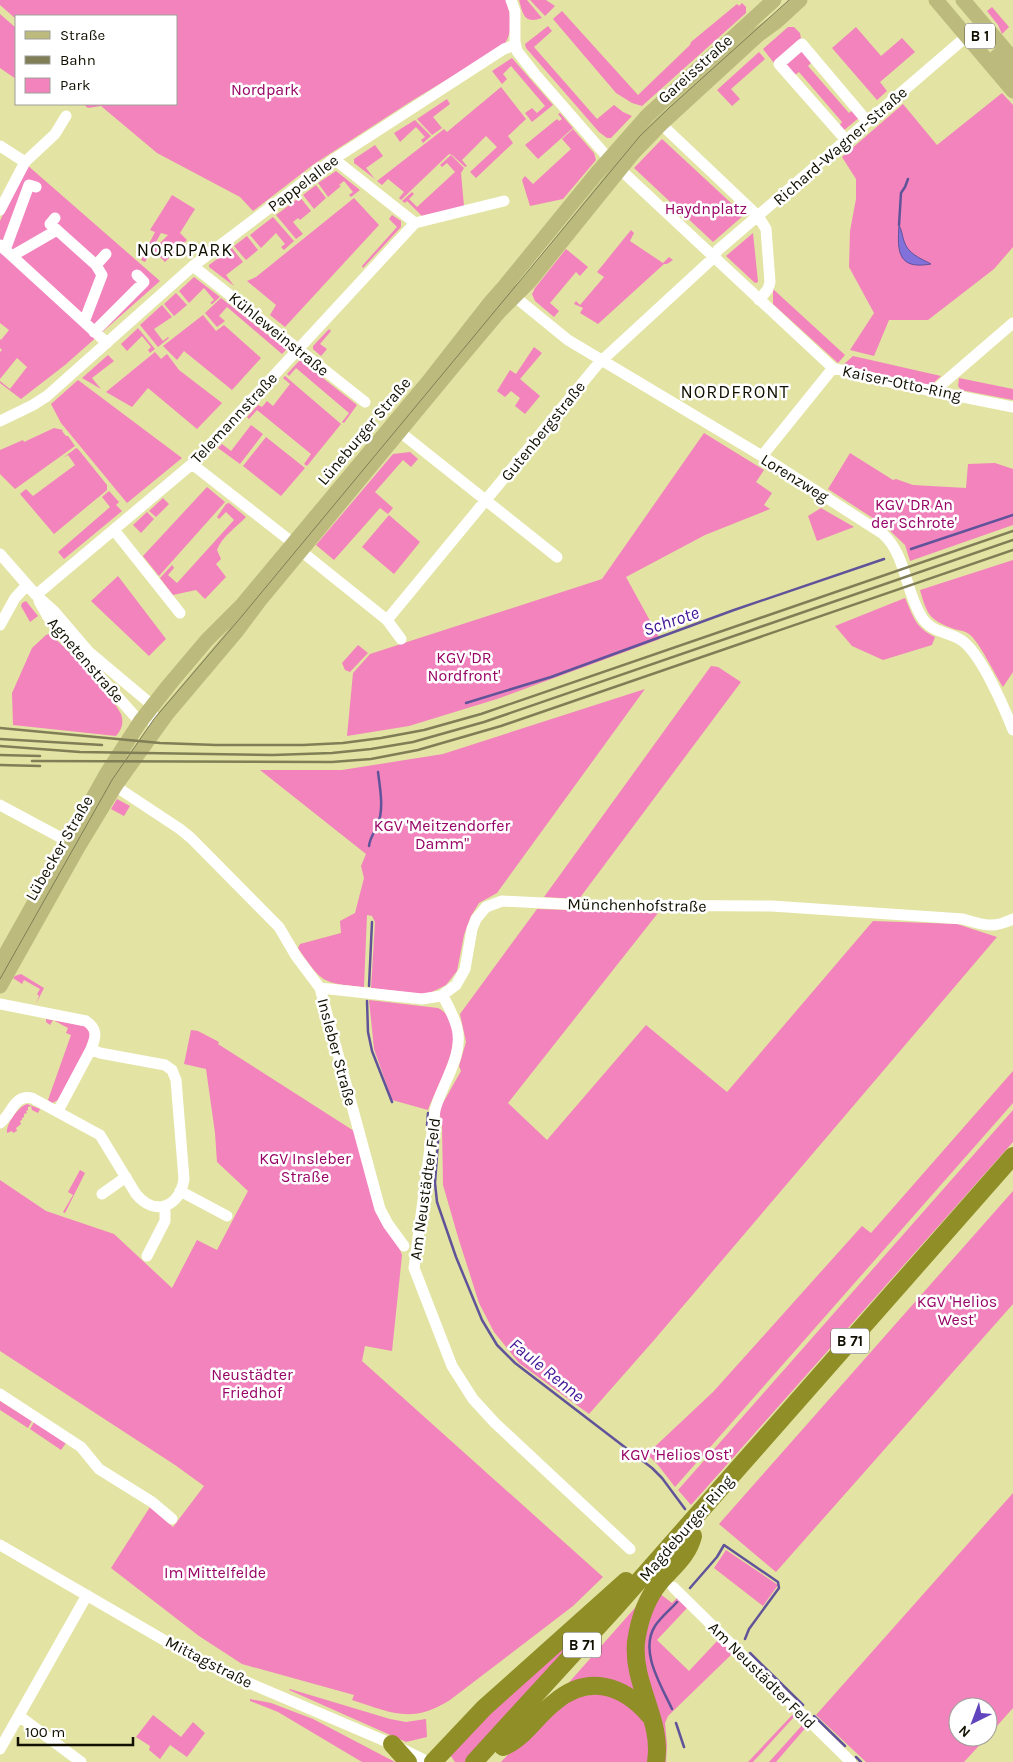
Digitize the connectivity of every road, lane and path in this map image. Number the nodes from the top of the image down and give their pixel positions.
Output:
1 (511, 0) edge
2 (774, 0) edge
3 (800, 0) edge
4 (936, 0) edge
5 (949, 0) edge
6 (963, 0) edge
7 (967, 36) junction
8 (515, 45) junction
9 (1012, 70) edge
10 (1013, 91) edge
11 (66, 116) dead end
12 (867, 121) junction
13 (661, 124) junction
14 (846, 140) junction
15 (0, 146) edge
16 (334, 159) junction
17 (24, 162) junction
18 (614, 164) junction
19 (36, 187) dead end
20 (504, 201) dead end
21 (0, 210) edge
22 (758, 216) junction
23 (55, 218) dead end
24 (415, 223) junction
25 (57, 230) junction
26 (5, 250) edge
27 (106, 254) dead end
28 (714, 256) junction
29 (96, 265) junction
30 (194, 266) junction
31 (137, 275) dead end
32 (509, 292) junction
33 (759, 300) junction
34 (84, 322) junction
35 (1013, 323) edge
36 (94, 332) junction
37 (107, 343) junction
38 (299, 350) junction
39 (602, 360) junction
40 (833, 368) junction
41 (934, 391) junction
42 (365, 402) dead end
43 (1013, 407) edge
44 (0, 421) edge
45 (400, 432) junction
46 (762, 456) junction
47 (192, 464) junction
48 (486, 500) junction
49 (114, 530) junction
50 (297, 547) junction
51 (0, 554) edge
52 (557, 557) dead end
53 (27, 586) junction
54 (36, 595) junction
55 (180, 613) dead end
56 (387, 620) junction
57 (0, 625) edge
58 (401, 639) dead end
59 (153, 718) junction
60 (1013, 730) edge
61 (115, 786) junction
62 (0, 805) edge
63 (68, 842) junction
64 (1013, 919) edge
65 (0, 964) edge
66 (0, 986) edge
67 (320, 988) junction
68 (443, 996) junction
69 (0, 1004) edge
70 (91, 1049) junction
71 (58, 1111) junction
72 (0, 1123) edge
73 (1013, 1156) edge
74 (1013, 1171) edge
75 (126, 1177) junction
76 (180, 1191) junction
77 (102, 1194) dead end
78 (165, 1207) junction
79 (228, 1216) dead end
80 (404, 1246) dead end
81 (147, 1256) dead end
82 (0, 1394) edge
83 (172, 1519) dead end
84 (690, 1531) junction
85 (0, 1545) edge
86 (630, 1549) dead end
87 (673, 1587) dead end
88 (87, 1595) junction
89 (19, 1716) junction
90 (653, 1722) junction
91 (392, 1744) junction
92 (504, 1747) junction
93 (0, 1749) edge
94 (81, 1762) edge
95 (408, 1762) edge
96 (428, 1762) edge
97 (434, 1762) edge
98 (474, 1762) edge
99 (489, 1762) edge
100 (656, 1762) edge
101 (851, 1762) edge

1 - 8 street
2 - 18 main road, Gareisstraße
3 - 13 main road, Gareisstraße
4 - 7 main road
5 - 9 main road, B 1
6 - 9 main road
7 - 10 main road
7 - 12 street, Richard-Wagner-Straße
8 - 16 street, Pappelallee
8 - 18 street
11 - 17 street
12 - 14 street, Richard-Wagner-Straße
12 - 14 street
13 - 18 main road, Gareisstraße
13 - 22 street
14 - 22 street, Richard-Wagner-Straße
15 - 17 street
16 - 24 street
16 - 30 street, Pappelallee
17 - 21 street
18 - 28 street
18 - 32 main road, Lüneburger Straße
19 - 26 street
20 - 24 street
22 - 28 street, Richard-Wagner-Straße
22 - 33 street
23 - 25 street
24 - 38 street, Telemannstraße
25 - 26 street
25 - 29 street
26 - 34 street
27 - 29 street
28 - 33 street, Kaiser-Otto-Ring
28 - 39 street, Gutenbergstraße
29 - 34 street
30 - 37 street, Pappelallee
30 - 38 street, Kühleweinstraße
31 - 36 street
32 - 39 street, Lorenzweg
32 - 45 main road, Lüneburger Straße
32 - 50 main road, Lüneburger Straße
33 - 40 street, Kaiser-Otto-Ring
34 - 36 street
35 - 41 street
36 - 37 street
37 - 44 street, Pappelallee
38 - 42 street, Kühleweinstraße
38 - 47 street, Telemannstraße
39 - 46 street, Lorenzweg
39 - 48 street, Gutenbergstraße
40 - 41 street, Kaiser-Otto-Ring
40 - 46 street
41 - 43 street, Kaiser-Otto-Ring
45 - 48 street
45 - 50 main road, Lüneburger Straße
46 - 60 street, Lorenzweg
47 - 49 street, Telemannstraße
47 - 50 street
48 - 52 street
48 - 56 street, Gutenbergstraße
49 - 54 street, Telemannstraße
49 - 55 street
50 - 56 street
50 - 59 main road, Lüneburger Straße
51 - 53 street, Agnetenstraße
53 - 54 street, Agnetenstraße
53 - 57 street
54 - 59 street, Agnetenstraße
54 - 59 street, Agnetenstraße
56 - 58 street
59 - 61 main road, Lübecker Straße
59 - 63 main road, Lübecker Straße
61 - 66 main road, Lübecker Straße
61 - 67 street, Insleber Straße
62 - 63 street
63 - 65 main road, Lübecker Straße
64 - 68 street, Münchenhofstraße
67 - 68 street
67 - 80 street, Insleber Straße
68 - 86 street, Am Neustädter Feld
69 - 70 street
70 - 71 street
70 - 76 street
71 - 72 street
71 - 75 street
73 - 84 highway, Magdeburger Ring / B 71
74 - 84 highway, Magdeburger Ring / B 71
75 - 77 street
75 - 78 street
76 - 78 street
76 - 79 street
78 - 81 street
82 - 83 street
84 - 90 highway
84 - 92 highway, Magdeburger Ring / B 71
84 - 97 highway
84 - 98 highway, Magdeburger Ring / B 71
85 - 88 street, Mittagstraße
87 - 101 street, Am Neustädter Feld
88 - 89 street
88 - 91 street, Mittagstraße
89 - 93 street
89 - 94 street
90 - 92 highway
90 - 100 highway
91 - 95 highway
91 - 96 street, Mittagstraße
92 - 99 highway, Magdeburger Ring / B 71

